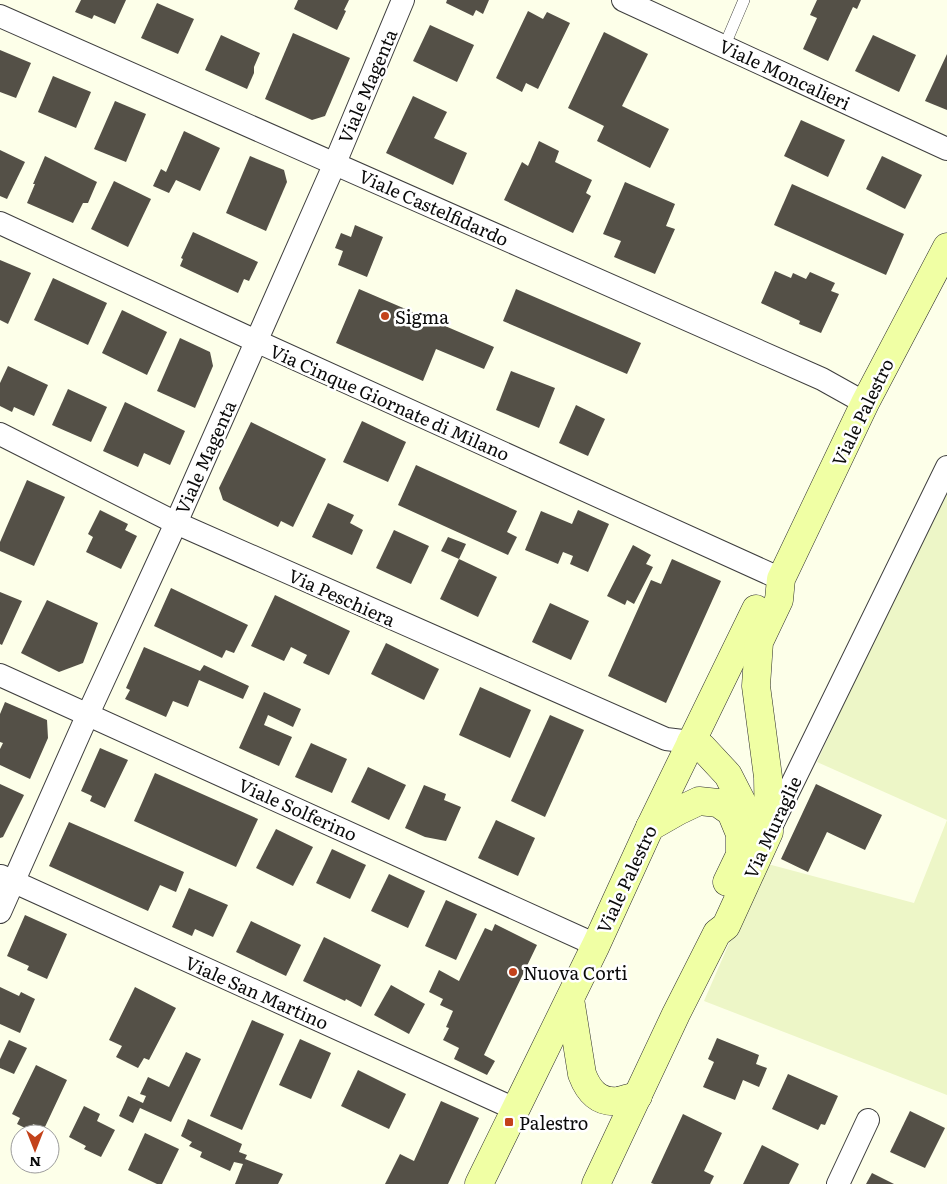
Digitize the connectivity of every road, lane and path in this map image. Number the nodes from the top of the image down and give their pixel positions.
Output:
1 (403, 0) edge
2 (623, 0) edge
3 (744, 0) edge
4 (0, 16) edge
5 (724, 47) junction
6 (947, 149) edge
7 (335, 163) junction
8 (0, 223) edge
9 (947, 247) edge
10 (256, 341) junction
11 (865, 403) junction
12 (0, 434) edge
13 (947, 467) edge
14 (176, 524) junction
15 (781, 580) junction
16 (0, 674) edge
17 (88, 714) junction
18 (691, 742) junction
19 (650, 827) junction
20 (769, 832) junction
21 (7, 878) edge
22 (0, 912) edge
23 (717, 933) junction
24 (596, 945) junction
25 (570, 999) junction
26 (676, 1014) junction
27 (638, 1096) junction
28 (515, 1109) junction
29 (868, 1120) dead end
30 (479, 1184) edge
31 (596, 1184) edge
32 (838, 1184) edge

1 - 7 street, Viale Magenta
2 - 5 street, Viale Moncalieri
3 - 5 lane
4 - 7 street, Viale Castelfidardo
5 - 6 street, Viale Moncalieri
7 - 10 street, Viale Magenta
7 - 11 street, Viale Castelfidardo
8 - 10 street, Via Cinque Giornate di Milano
9 - 11 main road, Viale Palestro
10 - 14 street, Viale Magenta
10 - 15 street, Via Cinque Giornate di Milano
11 - 15 main road, Viale Palestro
12 - 14 street, Via Peschiera
13 - 20 street, Via Muraglie
14 - 17 street, Viale Magenta
14 - 18 street, Via Peschiera
15 - 18 main road, Viale Palestro
15 - 20 main road, Viale Palestro
16 - 17 street, Viale Solferino
17 - 21 street, Viale Magenta
17 - 24 street, Viale Solferino
18 - 19 main road, Viale Palestro
18 - 23 main road
19 - 24 main road, Viale Palestro
19 - 26 main road
20 - 23 main road, Via Muraglie
21 - 22 street, Viale Magenta
21 - 28 street, Viale San Martino
23 - 26 main road, Via Muraglie
24 - 25 main road, Viale Palestro
25 - 27 main road
25 - 28 main road, Viale Palestro
26 - 27 main road, Via Muraglie
27 - 31 main road, Via Muraglie
28 - 30 main road, Viale Palestro
29 - 32 street

